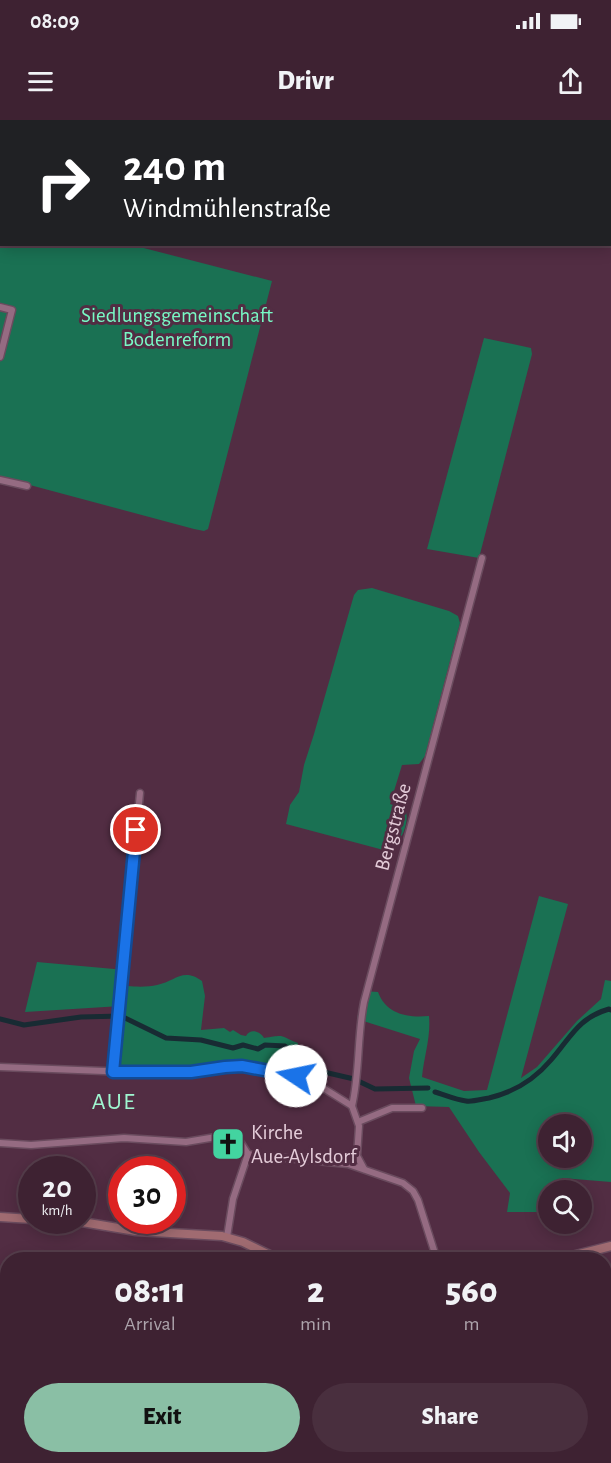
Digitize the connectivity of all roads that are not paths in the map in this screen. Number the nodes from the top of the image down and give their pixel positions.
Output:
1 (0, 307) edge
2 (0, 357) edge
3 (0, 480) edge
4 (27, 486) dead end
5 (482, 558) dead end
6 (140, 793) dead end
7 (0, 1067) edge
8 (113, 1072) junction
9 (352, 1106) junction
10 (422, 1108) dead end
11 (358, 1122) junction
12 (0, 1143) edge
13 (248, 1154) junction
14 (357, 1156) junction
15 (348, 1164) junction
16 (365, 1169) junction
17 (0, 1217) edge
18 (18, 1218) edge
19 (96, 1224) edge
20 (227, 1237) junction
21 (611, 1246) edge
22 (262, 1252) edge
23 (434, 1252) edge
24 (587, 1252) edge

1 - 2 street
3 - 4 street
5 - 9 street, Bergstraße
6 - 8 street
7 - 8 street
8 - 9 street
9 - 11 street
10 - 11 street
11 - 14 street
12 - 13 street
13 - 15 street
13 - 20 street
14 - 15 street
14 - 16 street
15 - 16 street
16 - 23 street
17 - 18 street
19 - 20 street
20 - 22 street
21 - 24 street

